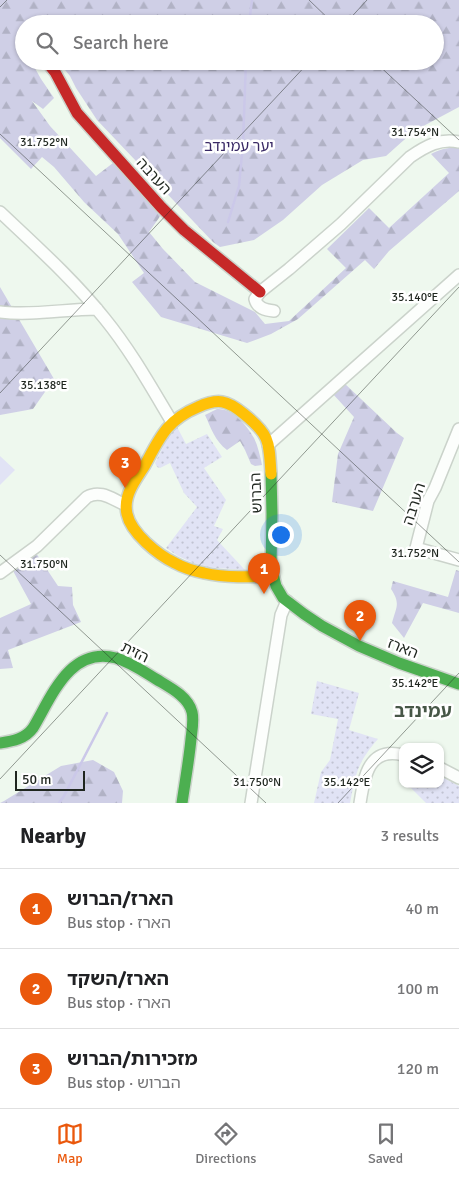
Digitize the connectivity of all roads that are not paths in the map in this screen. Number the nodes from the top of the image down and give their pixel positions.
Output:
1 (53, 70) edge
2 (459, 142) edge
3 (0, 212) edge
4 (459, 275) edge
5 (260, 292) junction
6 (97, 309) junction
7 (274, 311) dead end
8 (0, 312) edge
9 (172, 422) junction
10 (459, 429) edge
11 (268, 446) junction
12 (126, 505) junction
13 (459, 560) edge
14 (0, 573) edge
15 (273, 576) junction
16 (287, 601) junction
17 (459, 684) edge
18 (0, 743) edge
19 (399, 754) edge
20 (444, 770) edge
21 (459, 778) edge
22 (362, 802) edge
23 (182, 803) edge
24 (251, 803) edge

1 - 5 street, הערבה
2 - 5 street
3 - 6 street
4 - 11 street
5 - 7 street
6 - 8 street
6 - 9 street
9 - 11 street, הברוש
9 - 12 street, הברוש
10 - 13 street, הערבה
11 - 15 street, הברוש
12 - 14 street
12 - 15 street
15 - 16 street, הארז
16 - 17 street, הארז
16 - 24 street
18 - 23 street, הזית
19 - 22 street
20 - 21 street

